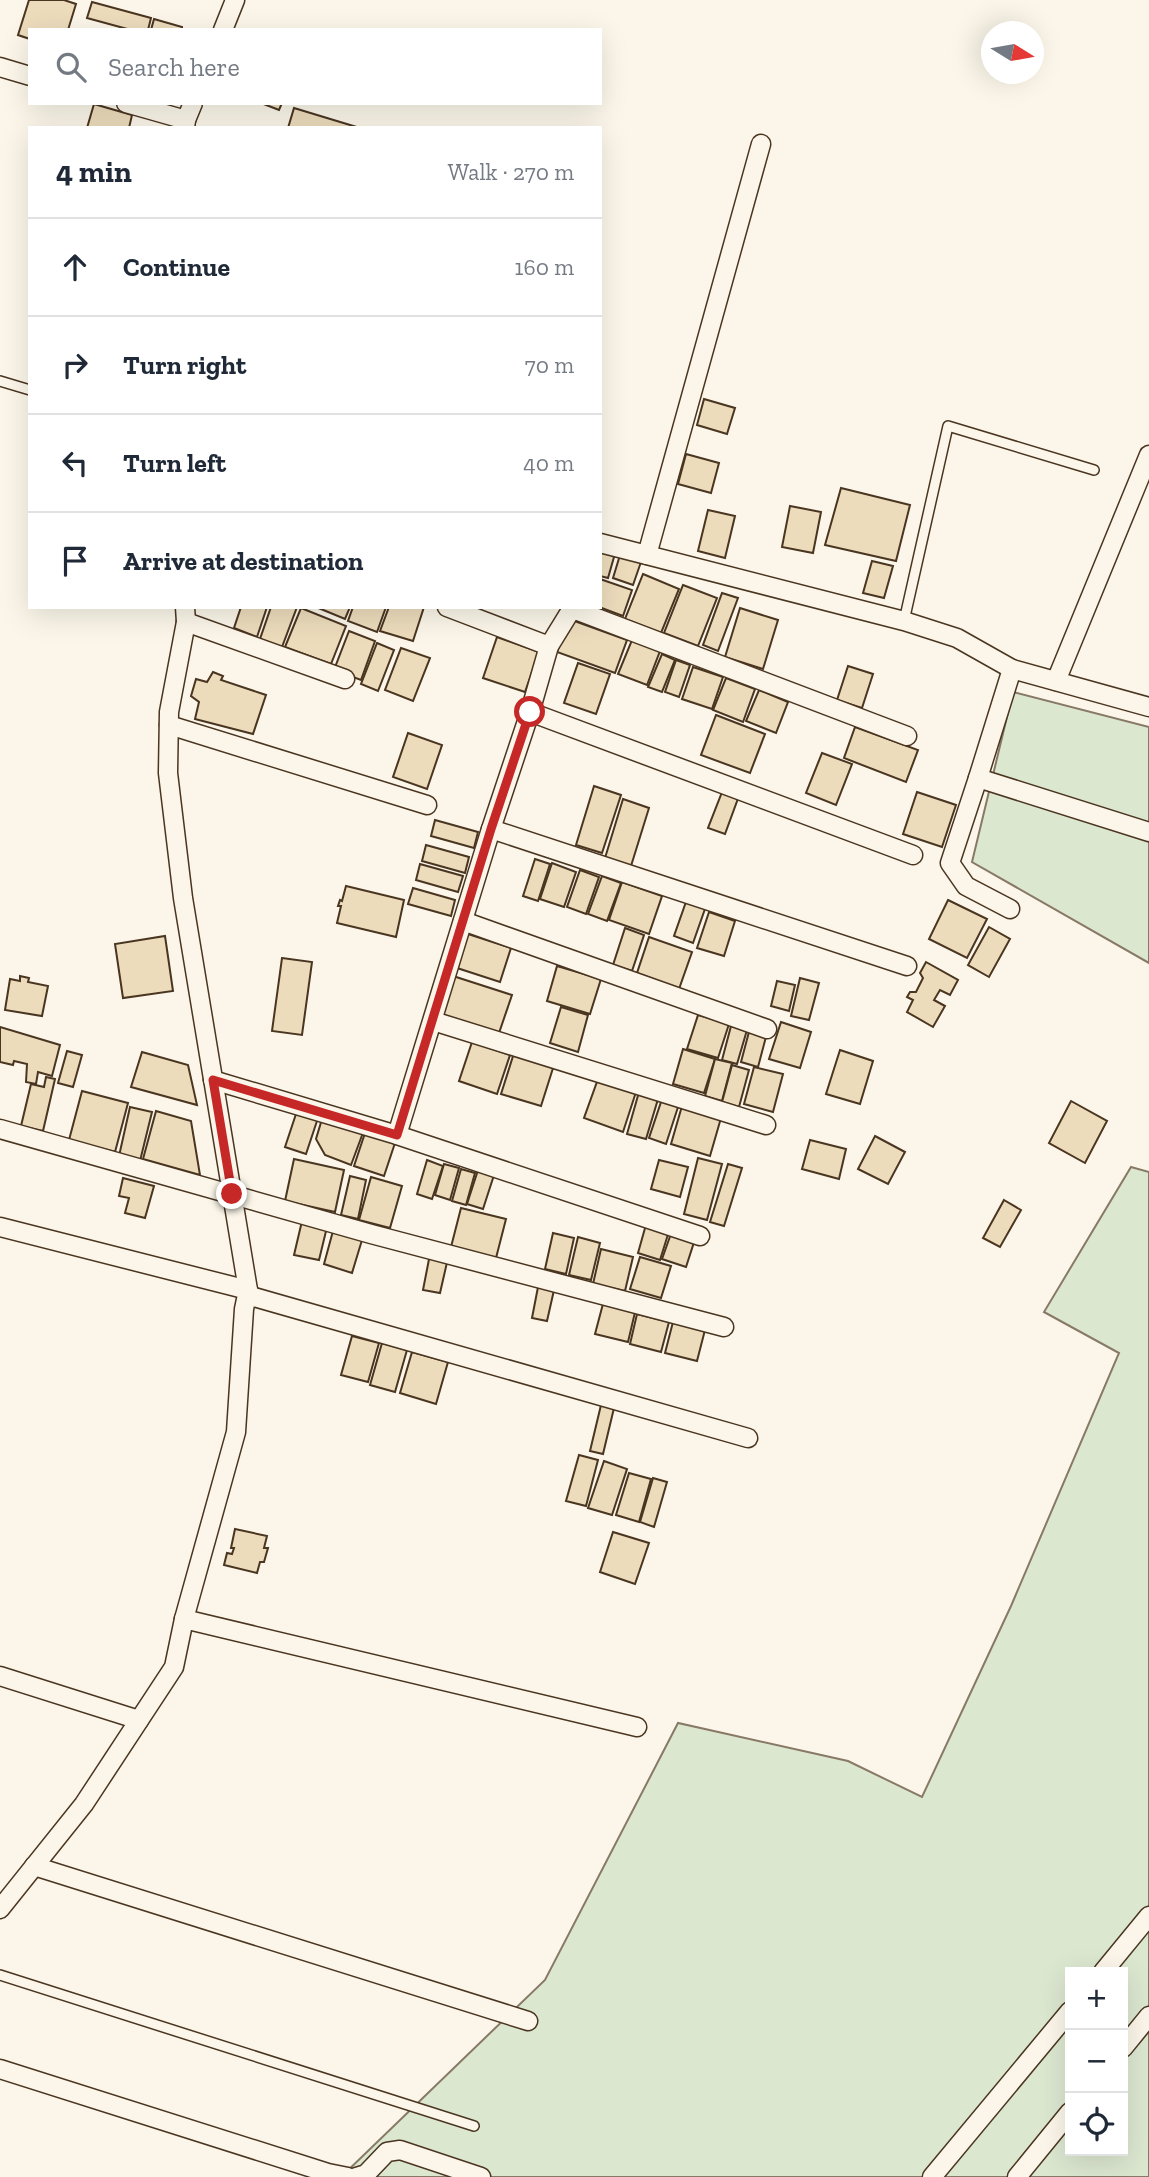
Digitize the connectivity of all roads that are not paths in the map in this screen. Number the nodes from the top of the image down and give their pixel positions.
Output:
1 (235, 0) edge
2 (224, 28) edge
3 (0, 67) edge
4 (28, 75) edge
5 (135, 105) edge
6 (188, 117) edge
7 (761, 144) dead end
8 (0, 381) edge
9 (28, 389) edge
10 (1149, 455) edge
11 (1094, 470) dead end
12 (602, 544) edge
13 (647, 555) junction
14 (452, 609) edge
15 (572, 609) edge
16 (576, 609) edge
17 (185, 615) edge
18 (904, 621) junction
19 (549, 646) junction
20 (1012, 670) junction
21 (345, 679) dead end
22 (1056, 681) junction
23 (1149, 707) edge
24 (530, 712) junction
25 (169, 725) junction
26 (906, 736) dead end
27 (978, 778) junction
28 (427, 805) dead end
29 (491, 829) junction
30 (1149, 832) edge
31 (913, 855) dead end
32 (1010, 909) dead end
33 (463, 921) junction
34 (906, 966) dead end
35 (433, 1021) junction
36 (766, 1029) dead end
37 (213, 1080) junction
38 (766, 1125) dead end
39 (0, 1129) edge
40 (397, 1135) junction
41 (232, 1194) junction
42 (0, 1227) edge
43 (700, 1236) dead end
44 (247, 1292) junction
45 (724, 1327) dead end
46 (748, 1438) dead end
47 (184, 1619) junction
48 (0, 1676) edge
49 (139, 1720) junction
50 (637, 1727) dead end
51 (34, 1866) junction
52 (0, 1909) edge
53 (1149, 1916) edge
54 (1106, 1967) edge
55 (0, 1975) edge
56 (1149, 2016) edge
57 (1065, 2017) edge
58 (528, 2021) dead end
59 (1128, 2042) edge
60 (0, 2069) edge
61 (1065, 2118) edge
62 (474, 2126) dead end
63 (348, 2177) edge
64 (356, 2177) edge
65 (481, 2177) edge
66 (932, 2177) edge
67 (1017, 2177) edge

1 - 2 street
3 - 4 street
5 - 6 street
7 - 13 street
8 - 9 lane
10 - 22 street
11 - 18 lane
12 - 13 street
13 - 18 street
14 - 19 street
15 - 19 street
16 - 26 street
17 - 21 street
17 - 25 street
18 - 20 street
19 - 24 street
20 - 22 street
20 - 27 street
22 - 23 street
24 - 29 street
24 - 31 street
25 - 28 street
25 - 37 street
27 - 30 street
27 - 32 street
29 - 33 street
29 - 34 street
33 - 35 street
33 - 36 street
35 - 38 street
35 - 40 street
37 - 40 street
37 - 41 street
39 - 41 street
40 - 43 street
41 - 44 street
41 - 45 street
42 - 44 street
44 - 46 street
44 - 47 street
47 - 49 street
47 - 50 street
48 - 49 street
49 - 51 street
51 - 52 street
51 - 58 street
53 - 54 street
55 - 62 lane
56 - 59 street
57 - 66 street
60 - 63 street
61 - 67 street
64 - 65 street

